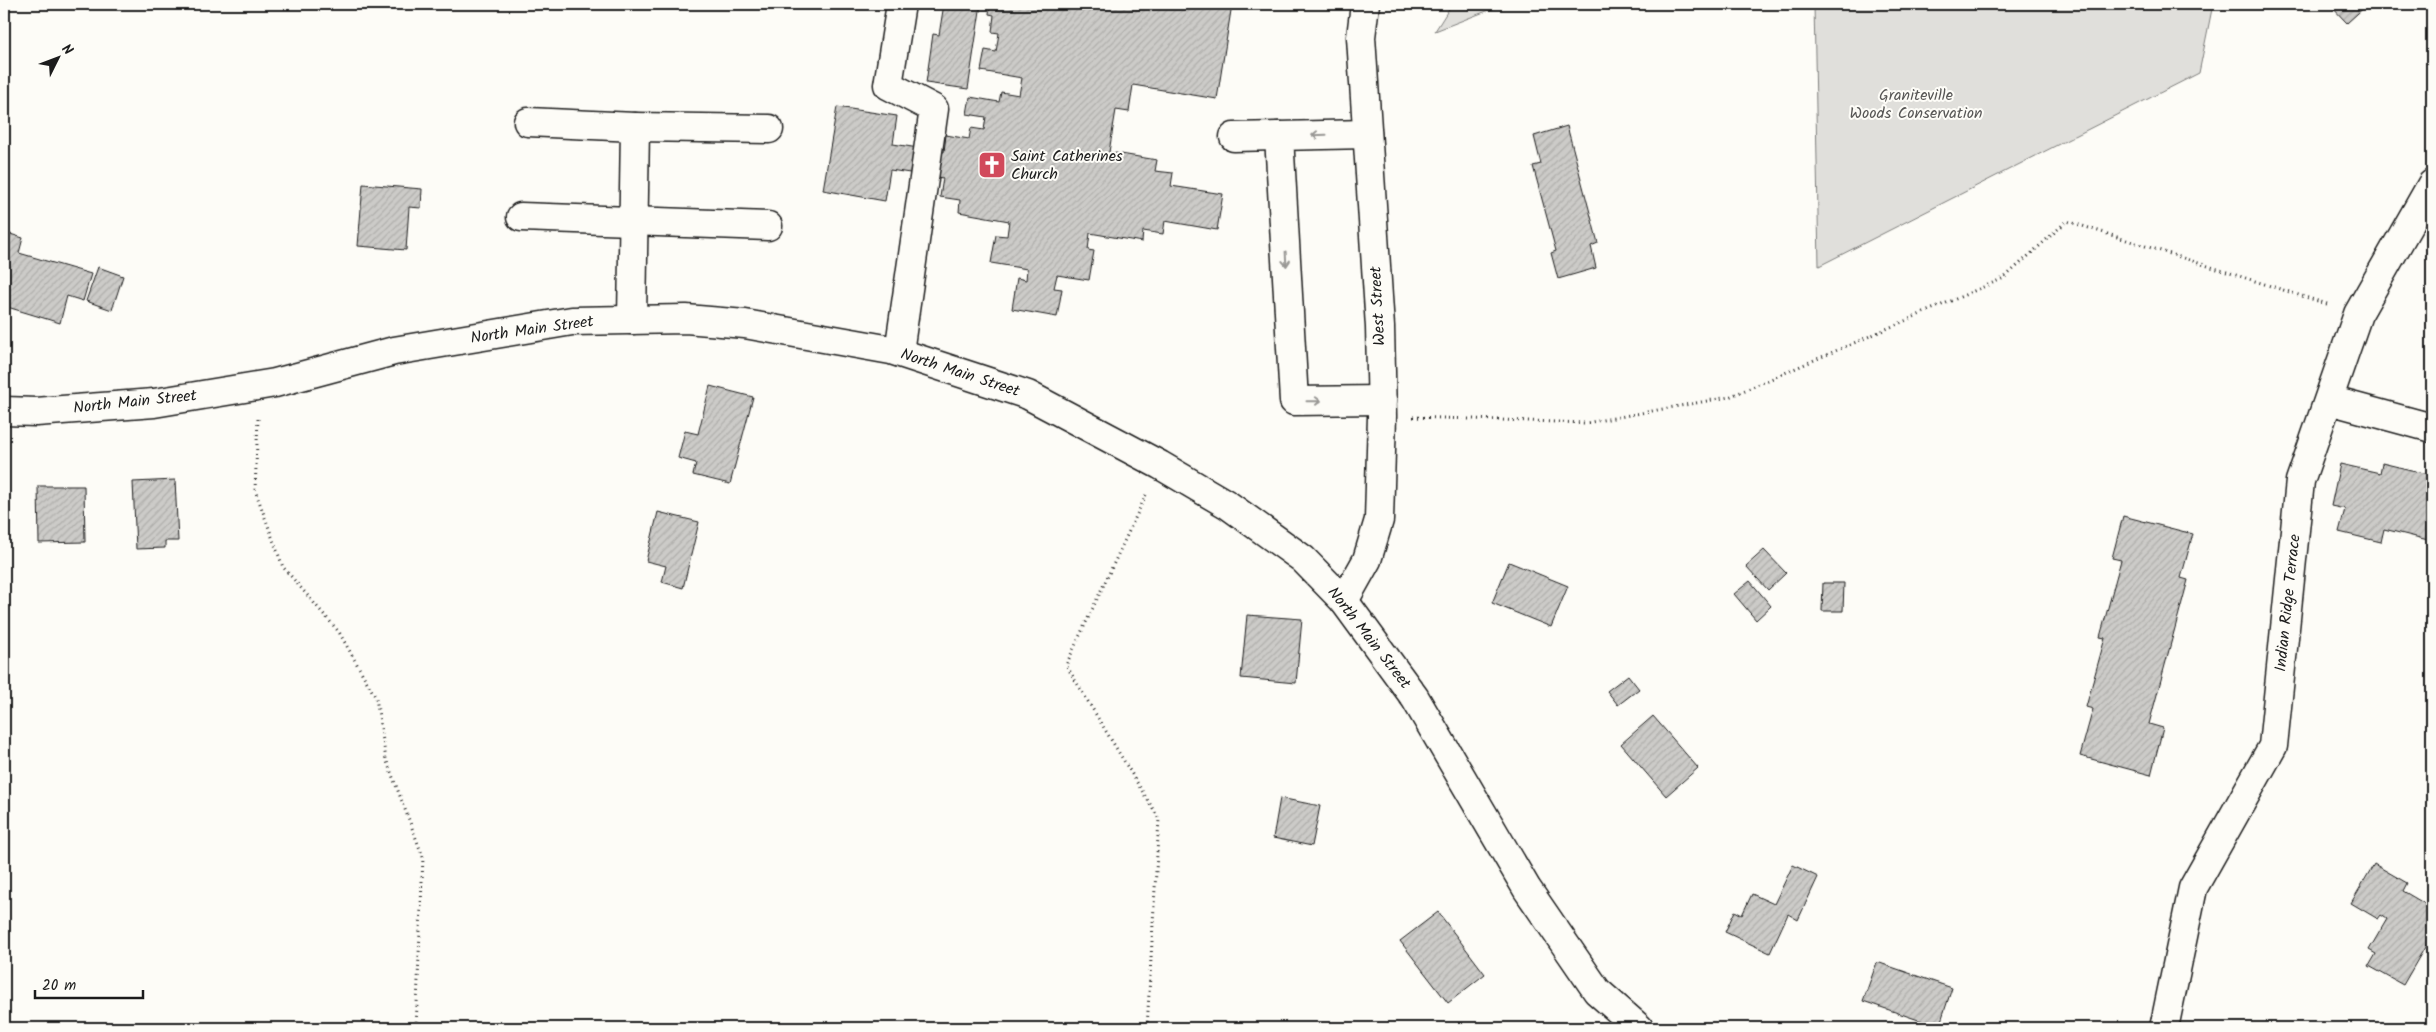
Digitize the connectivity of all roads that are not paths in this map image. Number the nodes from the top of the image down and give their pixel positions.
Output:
1 (901, 4) edge
2 (1364, 4) edge
3 (528, 122) dead end
4 (635, 127) junction
5 (769, 129) dead end
6 (1367, 134) junction
7 (1279, 136) junction
8 (1234, 137) dead end
9 (2432, 184) edge
10 (521, 217) dead end
11 (633, 220) junction
12 (768, 226) dead end
13 (632, 320) junction
14 (899, 352) junction
15 (2328, 400) junction
16 (1382, 408) junction
17 (4, 411) edge
18 (2432, 428) edge
19 (1344, 601) junction
20 (1639, 1028) edge
21 (2164, 1028) edge

1 - 14 main road
2 - 6 main road, West Street
3 - 4 main road
4 - 5 main road
4 - 11 main road
6 -> 7 main road
6 - 16 main road, West Street
7 - 8 main road
7 -> 16 main road
9 - 15 main road, Indian Ridge Terrace
10 - 11 main road
11 - 12 main road
11 - 13 main road
13 - 14 main road, North Main Street
13 - 17 main road, North Main Street
14 - 19 main road, North Main Street
15 - 18 main road
15 - 21 main road, Indian Ridge Terrace
16 - 19 main road, West Street
19 - 20 main road, North Main Street

